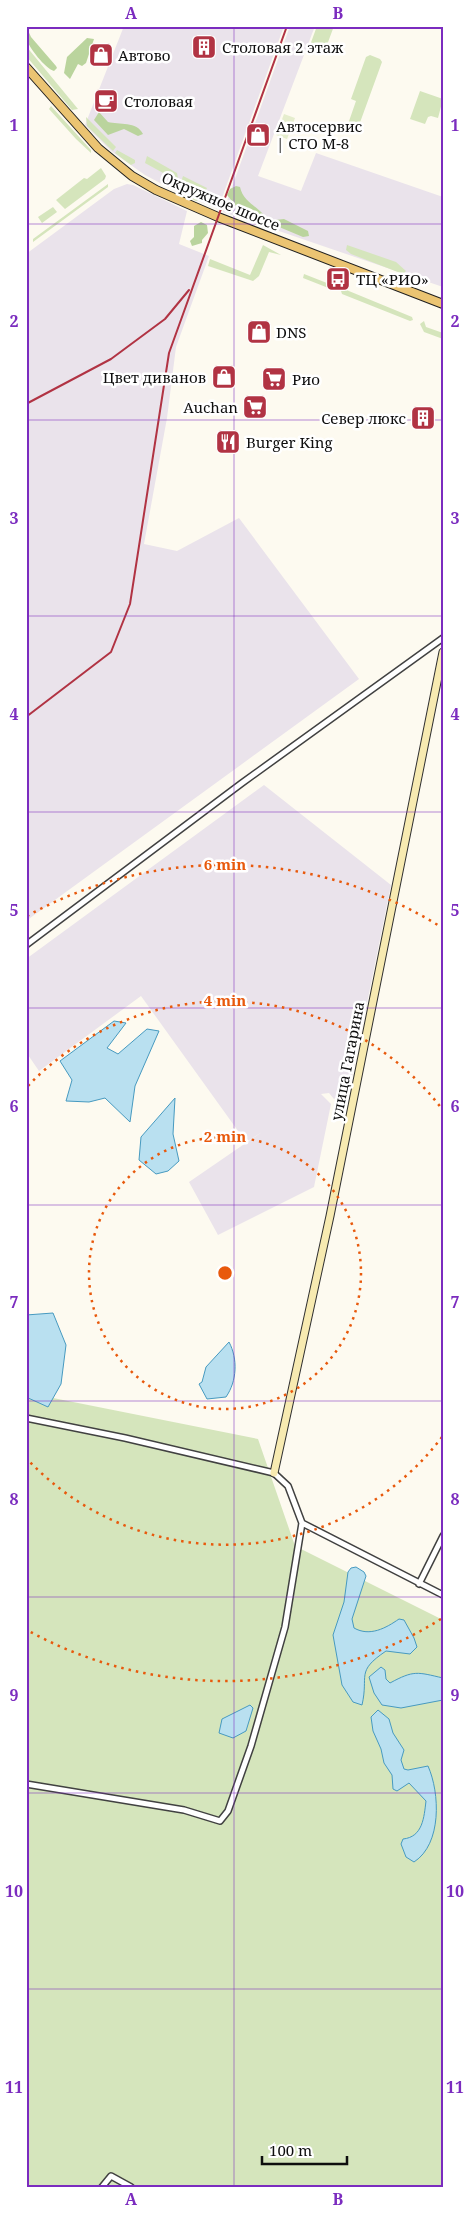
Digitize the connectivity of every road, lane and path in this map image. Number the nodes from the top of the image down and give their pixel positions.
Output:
1 (26, 67) edge
2 (443, 304) edge
3 (443, 638) edge
4 (443, 652) edge
5 (26, 945) edge
6 (26, 1418) edge
7 (274, 1473) junction
8 (302, 1523) junction
9 (443, 1536) edge
10 (419, 1584) junction
11 (443, 1595) edge
12 (26, 1784) edge
13 (102, 2187) edge
14 (131, 2187) edge

1 - 2 main road, Окружное шоссе
3 - 5 street
4 - 7 street, улица Гагарина
6 - 7 street
7 - 8 street
8 - 10 street
8 - 12 street
9 - 10 street
10 - 11 street
13 - 14 street

